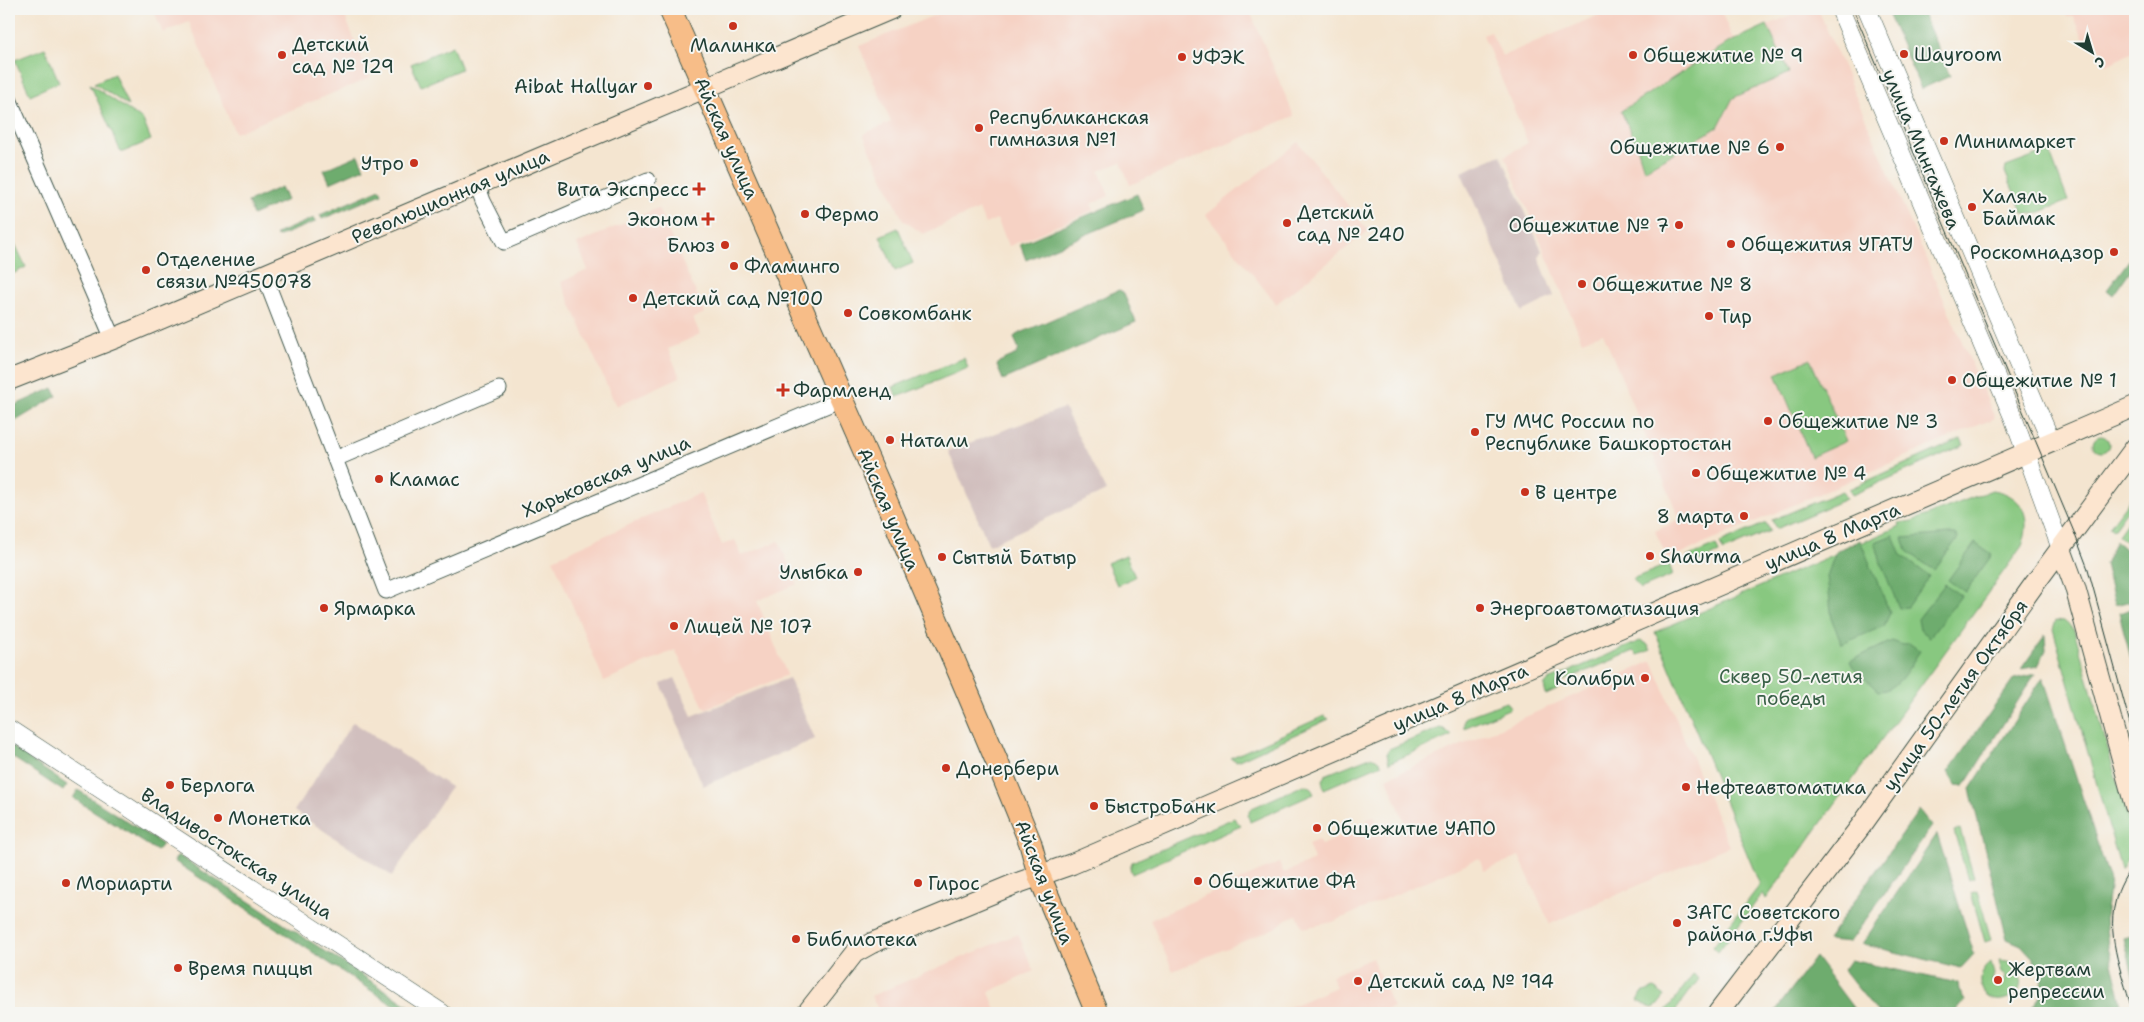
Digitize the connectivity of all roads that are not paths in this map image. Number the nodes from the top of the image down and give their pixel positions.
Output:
1 (670, 9) edge
2 (891, 9) edge
3 (1840, 9) edge
4 (1867, 9) edge
5 (704, 88) junction
6 (9, 98) edge
7 (648, 180) dead end
8 (477, 184) junction
9 (264, 275) junction
10 (113, 339) junction
11 (9, 380) edge
12 (499, 389) dead end
13 (842, 399) junction
14 (2135, 406) edge
15 (2051, 441) junction
16 (2135, 448) edge
17 (2026, 452) junction
18 (335, 459) junction
19 (2061, 548) junction
20 (9, 730) edge
21 (2135, 806) edge
22 (1039, 875) junction
23 (442, 1013) edge
24 (807, 1013) edge
25 (1097, 1013) edge
26 (1718, 1013) edge

1 - 5 main road, Айская улица
2 - 5 main road, Революционная улица
3 - 17 street, улица Мингажева
4 - 15 street
5 - 8 main road, Революционная улица
5 - 13 main road, Айская улица
6 - 10 street
7 - 8 street
8 - 9 main road, Революционная улица
9 - 10 main road, Революционная улица
9 - 18 street
10 - 11 main road, Революционная улица
12 - 18 street
13 - 18 street, Харьковская улица
13 - 22 main road, Айская улица
14 - 15 main road, улица 8 Марта
15 - 17 main road, улица 8 Марта
16 - 19 main road, улица 50-летия Октября
17 - 19 street, улица Мингажева
17 - 22 main road, улица 8 Марта
19 - 21 main road
19 - 26 main road, улица 50-летия Октября
20 - 23 street, Владивостокская улица
22 - 24 main road, улица 8 Марта
22 - 25 main road, Айская улица

